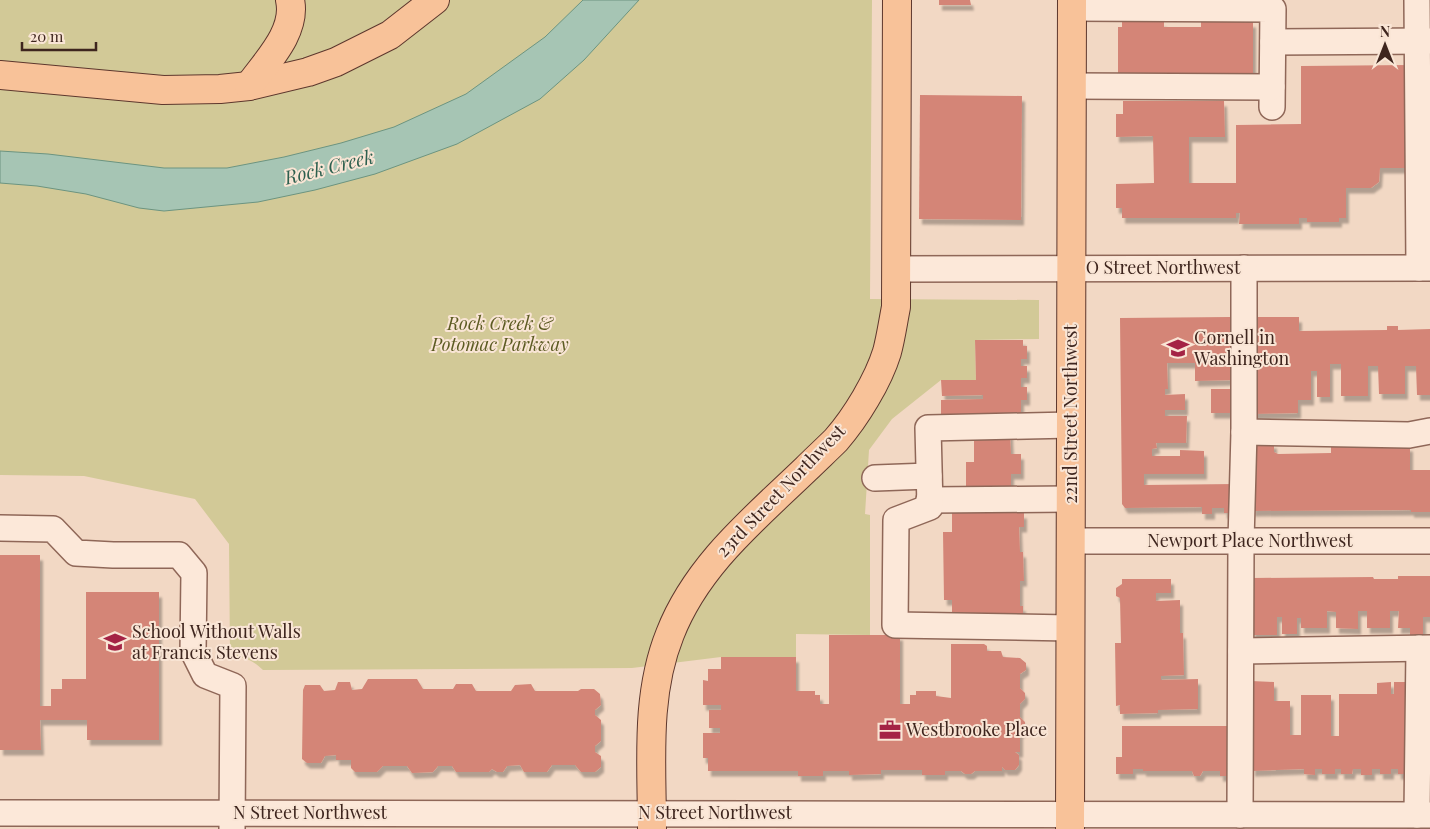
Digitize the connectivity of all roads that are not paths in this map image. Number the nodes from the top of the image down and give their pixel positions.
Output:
1 (290, 0) edge
2 (435, 0) edge
3 (897, 0) edge
4 (1417, 0) edge
5 (1072, 4) edge
6 (1273, 4) edge
7 (1424, 41) edge
8 (1272, 42) junction
9 (0, 75) edge
10 (249, 86) junction
11 (1072, 86) junction
12 (1072, 268) junction
13 (1244, 268) junction
14 (1424, 268) edge
15 (896, 269) junction
16 (1071, 425) junction
17 (1430, 431) edge
18 (1244, 432) junction
19 (875, 478) dead end
20 (929, 488) junction
21 (1070, 500) junction
22 (0, 528) edge
23 (1071, 542) junction
24 (1241, 542) junction
25 (1430, 542) edge
26 (1070, 628) junction
27 (1425, 648) edge
28 (1241, 651) junction
29 (0, 813) edge
30 (1424, 815) edge
31 (1247, 819) edge
32 (232, 821) edge
33 (652, 821) edge
34 (1070, 821) edge

1 - 10 main road
2 - 10 main road
3 - 15 main road, 23rd Street Northwest
4 - 7 street
5 - 6 street
5 - 11 main road, 22nd Street Northwest
6 - 8 street
7 - 8 street
7 - 14 street
8 - 11 street
9 - 10 main road
11 - 12 main road, 22nd Street Northwest
12 - 13 street, O Street Northwest
12 - 15 street, O Street Northwest
12 - 16 main road, 22nd Street Northwest
13 - 14 street, O Street Northwest
13 - 18 street
15 - 33 main road, 23rd Street Northwest
16 - 20 street
16 - 21 main road, 22nd Street Northwest
17 - 18 street
18 - 24 street
19 - 20 street
20 - 21 street
20 - 26 street
21 - 23 main road, 22nd Street Northwest
22 - 32 street
23 - 24 street, Newport Place Northwest
23 - 26 main road, 22nd Street Northwest
24 - 25 street, Newport Place Northwest
24 - 28 street
26 - 34 main road, 22nd Street Northwest
27 - 28 street
27 - 30 street
28 - 31 street
29 - 32 street, N Street Northwest
30 - 31 street, N Street Northwest
31 - 34 street, N Street Northwest
32 - 33 street, N Street Northwest
33 - 34 street, N Street Northwest

